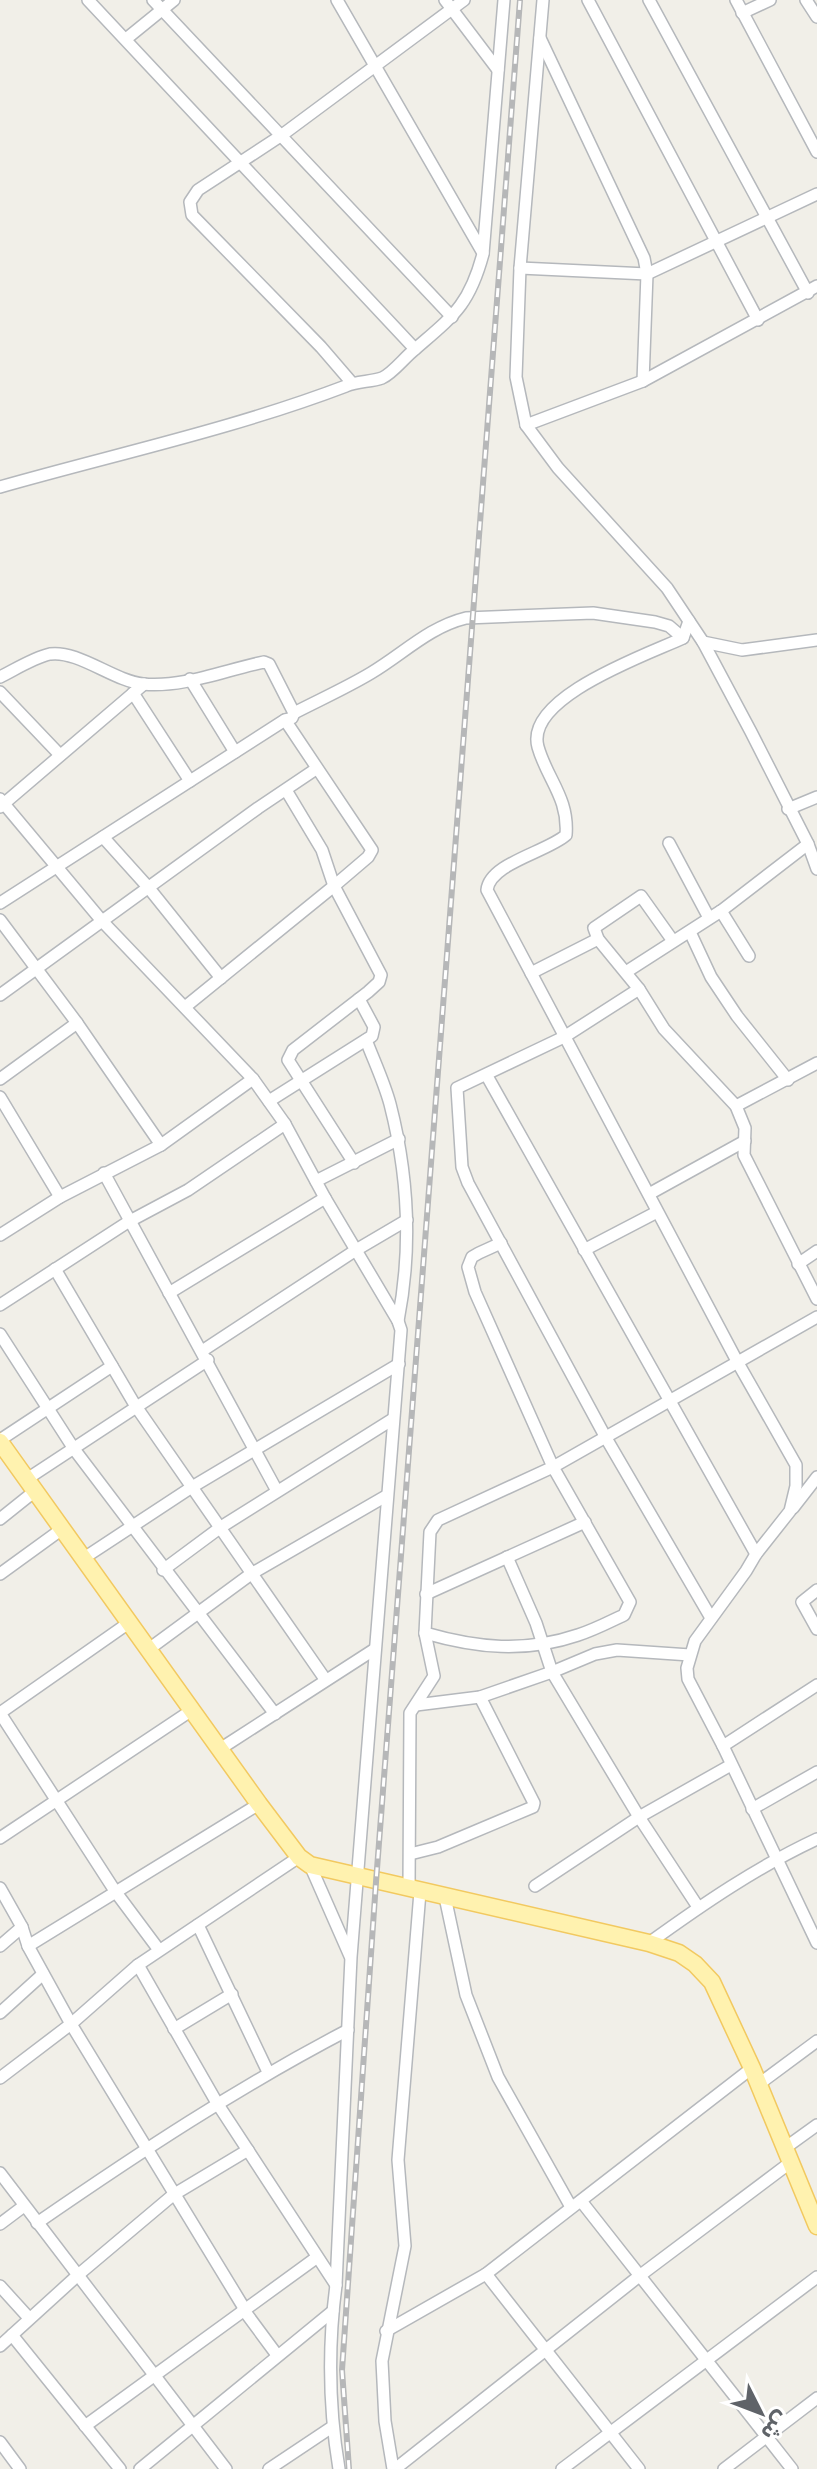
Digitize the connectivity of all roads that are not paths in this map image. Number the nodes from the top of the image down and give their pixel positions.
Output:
1 (88, 0) edge
2 (174, 0) edge
3 (337, 0) edge
4 (464, 0) edge
5 (504, 0) edge
6 (543, 0) edge
7 (588, 0) edge
8 (649, 0) edge
9 (736, 0) edge
10 (770, 0) edge
11 (806, 0) edge
12 (448, 4) edge
13 (157, 5) edge
14 (742, 13) junction
15 (817, 17) edge
16 (540, 38) junction
17 (126, 39) junction
18 (373, 66) junction
19 (498, 70) junction
20 (817, 121) edge
21 (804, 128) junction
22 (282, 135) junction
23 (817, 152) edge
24 (240, 161) junction
25 (817, 194) edge
26 (767, 217) junction
27 (718, 242) junction
28 (483, 254) junction
29 (520, 268) junction
30 (647, 274) junction
31 (812, 289) edge
32 (452, 317) junction
33 (758, 320) junction
34 (415, 349) junction
35 (643, 381) junction
36 (352, 383) junction
37 (526, 425) junction
38 (0, 487) edge
39 (689, 621) junction
40 (683, 638) junction
41 (817, 640) edge
42 (703, 642) junction
43 (0, 677) edge
44 (190, 679) junction
45 (144, 684) junction
46 (0, 692) edge
47 (133, 693) junction
48 (289, 717) junction
49 (235, 752) junction
50 (60, 755) junction
51 (316, 769) junction
52 (190, 781) junction
53 (286, 790) junction
54 (817, 797) edge
55 (1, 804) edge
56 (788, 809) junction
57 (103, 837) junction
58 (669, 843) dead end
59 (808, 844) junction
60 (57, 867) junction
61 (817, 869) edge
62 (334, 886) junction
63 (148, 887) junction
64 (0, 903) edge
65 (721, 911) junction
66 (709, 918) junction
67 (0, 920) edge
68 (102, 921) junction
69 (690, 932) junction
70 (598, 939) junction
71 (673, 941) junction
72 (749, 956) dead end
73 (36, 970) junction
74 (626, 972) junction
75 (531, 973) junction
76 (221, 978) junction
77 (639, 989) junction
78 (0, 995) edge
79 (359, 999) junction
80 (185, 1007) junction
81 (77, 1023) junction
82 (564, 1037) junction
83 (366, 1040) junction
84 (817, 1063) edge
85 (487, 1076) junction
86 (0, 1079) edge
87 (253, 1079) junction
88 (788, 1080) junction
89 (302, 1081) junction
90 (0, 1097) edge
91 (269, 1101) junction
92 (736, 1106) junction
93 (285, 1124) junction
94 (399, 1139) junction
95 (745, 1141) junction
96 (161, 1145) junction
97 (354, 1163) junction
98 (104, 1173) junction
99 (316, 1181) junction
100 (649, 1194) junction
101 (60, 1197) junction
102 (325, 1198) junction
103 (657, 1212) junction
104 (407, 1220) junction
105 (128, 1222) junction
106 (0, 1235) edge
107 (501, 1243) junction
108 (356, 1250) junction
109 (584, 1250) junction
110 (817, 1251) edge
111 (798, 1264) junction
112 (55, 1269) junction
113 (169, 1293) junction
114 (817, 1299) edge
115 (0, 1305) edge
116 (817, 1317) edge
117 (398, 1321) junction
118 (0, 1334) edge
119 (205, 1356) junction
120 (738, 1363) junction
121 (399, 1364) junction
122 (112, 1366) junction
123 (669, 1402) junction
124 (135, 1405) junction
125 (48, 1409) junction
126 (393, 1419) junction
127 (606, 1438) junction
128 (0, 1441) edge
129 (74, 1449) junction
130 (255, 1450) junction
131 (553, 1467) junction
132 (817, 1477) edge
133 (31, 1485) junction
134 (192, 1487) junction
135 (277, 1491) junction
136 (386, 1496) junction
137 (790, 1511) junction
138 (0, 1519) edge
139 (585, 1522) junction
140 (221, 1527) junction
141 (62, 1529) junction
142 (132, 1529) junction
143 (756, 1554) junction
144 (507, 1557) junction
145 (84, 1558) junction
146 (163, 1570) junction
147 (0, 1574) edge
148 (251, 1574) junction
149 (817, 1590) edge
150 (426, 1594) junction
151 (198, 1615) junction
152 (711, 1618) junction
153 (130, 1622) junction
154 (817, 1629) edge
155 (425, 1633) junction
156 (540, 1643) junction
157 (149, 1649) junction
158 (375, 1649) junction
159 (690, 1655) junction
160 (552, 1672) junction
161 (325, 1679) junction
162 (817, 1685) edge
163 (480, 1697) junction
164 (416, 1705) junction
165 (192, 1710) junction
166 (275, 1714) junction
167 (723, 1746) junction
168 (220, 1749) junction
169 (731, 1765) junction
170 (817, 1772) edge
171 (57, 1799) junction
172 (259, 1804) junction
173 (752, 1809) junction
174 (639, 1817) junction
175 (0, 1838) edge
176 (817, 1839) edge
177 (410, 1854) junction
178 (777, 1858) junction
179 (305, 1861) junction
180 (358, 1878) junction
181 (535, 1886) dead end
182 (0, 1888) edge
183 (415, 1890) junction
184 (115, 1891) junction
185 (445, 1897) junction
186 (698, 1907) junction
187 (198, 1925) junction
188 (22, 1927) junction
189 (649, 1943) junction
190 (817, 1943) edge
191 (0, 1946) edge
192 (28, 1946) junction
193 (159, 1950) junction
194 (351, 1957) junction
195 (138, 1965) junction
196 (43, 1974) junction
197 (232, 1994) junction
198 (0, 2013) edge
199 (71, 2024) junction
200 (174, 2029) junction
201 (348, 2030) junction
202 (817, 2041) edge
203 (752, 2068) junction
204 (268, 2072) junction
205 (0, 2078) edge
206 (759, 2084) junction
207 (217, 2103) junction
208 (817, 2125) edge
209 (146, 2148) junction
210 (248, 2150) junction
211 (788, 2155) junction
212 (0, 2173) edge
213 (173, 2195) junction
214 (576, 2204) junction
215 (24, 2206) junction
216 (37, 2223) junction
217 (0, 2224) edge
218 (817, 2226) edge
219 (316, 2258) junction
220 (486, 2274) junction
221 (78, 2275) junction
222 (638, 2277) junction
223 (817, 2277) edge
224 (336, 2285) junction
225 (0, 2286) edge
226 (243, 2308) junction
227 (333, 2311) junction
228 (29, 2318) junction
229 (386, 2331) junction
230 (12, 2335) junction
231 (0, 2346) edge
232 (545, 2349) junction
233 (277, 2355) junction
234 (707, 2359) junction
235 (156, 2376) junction
236 (817, 2398) edge
237 (191, 2424) junction
238 (85, 2426) junction
239 (332, 2427) junction
240 (610, 2430) junction
241 (766, 2436) junction
242 (0, 2442) edge
243 (20, 2469) edge
244 (120, 2469) edge
245 (140, 2469) edge
246 (226, 2469) edge
247 (269, 2469) edge
248 (339, 2469) edge
249 (394, 2469) edge
250 (562, 2469) edge
251 (639, 2469) edge
252 (724, 2469) edge
253 (792, 2469) edge

1 - 17 street
2 - 13 street
3 - 18 street
4 - 12 street
5 - 19 street
6 - 16 street
7 - 27 street
8 - 26 street
9 - 14 street
10 - 14 street
11 - 15 street
12 - 18 street
12 - 19 street
13 - 17 street
13 - 22 street
14 - 21 street
16 - 29 street
16 - 30 street
17 - 24 street
18 - 22 street
18 - 28 street
19 - 28 street
20 - 21 street
21 - 23 street
22 - 24 street
22 - 32 street
24 - 34 street
24 - 36 street
25 - 26 street
26 - 27 street
26 - 31 street
27 - 30 street
27 - 33 street
28 - 32 street
29 - 30 street
29 - 37 street
30 - 35 street
31 - 33 street
32 - 34 street
33 - 35 street
34 - 36 street
35 - 37 street
36 - 38 street
37 - 39 street
39 - 40 street
39 - 42 street
40 - 48 street
40 - 75 street
41 - 42 street
42 - 56 street
43 - 45 street
44 - 45 street
44 - 48 street
44 - 49 street
45 - 47 street
46 - 50 street
47 - 50 street
47 - 52 street
48 - 49 street
48 - 51 street
49 - 52 street
50 - 55 street
51 - 53 street
51 - 62 street
52 - 57 street
53 - 62 street
53 - 63 street
54 - 56 street
55 - 60 street
56 - 59 street
57 - 60 street
57 - 63 street
58 - 66 street
59 - 61 street
59 - 65 street
60 - 64 street
60 - 68 street
62 - 76 street
62 - 79 street
63 - 68 street
63 - 76 street
65 - 66 street
65 - 72 street
66 - 69 street
67 - 73 street
68 - 73 street
68 - 80 street
69 - 71 street
69 - 88 street
70 - 71 street
70 - 74 street
70 - 75 street
71 - 74 street
73 - 78 street
73 - 81 street
74 - 77 street
75 - 82 street
76 - 80 street
77 - 82 street
77 - 92 street
79 - 83 street
79 - 89 street
80 - 87 street
81 - 86 street
81 - 96 street
82 - 85 street
82 - 100 street
83 - 89 street
83 - 94 street
84 - 88 street
85 - 107 street
85 - 109 street
87 - 91 street
87 - 96 street
88 - 92 street
89 - 91 street
89 - 97 street
90 - 101 street
91 - 93 street
92 - 95 street
93 - 99 street
93 - 105 street
94 - 97 street
94 - 104 street
95 - 100 street
95 - 111 street
96 - 98 street
97 - 99 street
98 - 101 street
98 - 105 street
99 - 102 street
100 - 103 street
101 - 106 street
102 - 108 street
102 - 113 street
103 - 109 street
103 - 120 street
104 - 108 street
104 - 117 street
105 - 112 street
105 - 113 street
107 - 127 street
107 - 131 street
108 - 117 street
108 - 119 street
109 - 123 street
110 - 111 street
111 - 114 street
112 - 115 street
112 - 122 street
113 - 119 street
116 - 120 street
117 - 121 street
118 - 125 street
119 - 124 street
119 - 130 street
120 - 123 street
120 - 137 street
121 - 126 street
121 - 130 street
122 - 124 street
122 - 125 street
123 - 127 street
123 - 143 street
124 - 129 street
124 - 134 street
125 - 128 street
125 - 129 street
126 - 135 street
126 - 136 street
127 - 131 street
127 - 152 street
128 - 133 main road
129 - 133 street
129 - 142 street
130 - 134 street
130 - 135 street
131 - 139 street
131 - 150 street
132 - 137 street
133 - 138 street
133 - 141 main road
134 - 140 street
134 - 142 street
135 - 140 street
136 - 148 street
136 - 158 street
137 - 143 street
139 - 144 street
139 - 156 street
140 - 146 street
140 - 148 street
141 - 145 main road
141 - 147 street
142 - 145 street
142 - 146 street
143 - 152 street
144 - 150 street
144 - 156 street
145 - 153 main road
146 - 151 street
148 - 151 street
148 - 161 street
149 - 154 street
150 - 155 street
151 - 157 street
151 - 166 street
152 - 159 street
153 - 157 main road
153 - 171 street
155 - 156 street
155 - 164 street
156 - 160 street
157 - 165 main road
158 - 161 street
158 - 180 street
159 - 160 street
159 - 167 street
160 - 163 street
160 - 174 street
161 - 166 street
162 - 167 street
163 - 164 street
163 - 177 street
164 - 177 street
165 - 168 main road
165 - 171 street
166 - 168 street
167 - 169 street
168 - 172 main road
169 - 173 street
169 - 174 street
170 - 173 street
171 - 175 street
171 - 184 street
172 - 179 main road
172 - 184 street
173 - 178 street
174 - 181 street
174 - 186 street
176 - 178 street
177 - 183 street
178 - 186 street
178 - 190 street
179 - 180 main road
179 - 187 street
179 - 194 street
180 - 183 main road
180 - 194 street
182 - 188 street
183 - 185 main road
183 - 229 street
184 - 192 street
184 - 193 street
185 - 189 main road
185 - 214 street
186 - 189 street
187 - 193 street
187 - 197 street
188 - 191 street
188 - 192 street
189 - 203 main road
192 - 196 street
193 - 195 street
194 - 201 street
195 - 199 street
195 - 200 street
196 - 198 street
196 - 199 street
197 - 200 street
197 - 204 street
199 - 205 street
199 - 209 street
200 - 207 street
201 - 204 street
201 - 224 street
202 - 206 street
203 - 206 main road
203 - 214 street
204 - 207 street
206 - 211 main road
207 - 209 street
207 - 210 street
208 - 211 street
209 - 213 street
209 - 216 street
210 - 213 street
210 - 219 street
211 - 218 main road
211 - 222 street
212 - 215 street
213 - 221 street
213 - 226 street
214 - 220 street
214 - 222 street
215 - 216 street
215 - 217 street
216 - 221 street
219 - 224 street
219 - 226 street
220 - 229 street
220 - 232 street
221 - 228 street
221 - 235 street
222 - 232 street
222 - 234 street
223 - 234 street
224 - 227 street
225 - 228 street
226 - 233 street
226 - 235 street
227 - 233 street
227 - 239 street
228 - 230 street
229 - 249 street
230 - 231 street
230 - 238 street
232 - 240 street
232 - 249 street
233 - 237 street
234 - 240 street
234 - 241 street
235 - 237 street
235 - 238 street
236 - 241 street
237 - 245 street
237 - 246 street
238 - 244 street
239 - 247 street
239 - 248 street
240 - 250 street
240 - 251 street
241 - 252 street
241 - 253 street
242 - 243 street

